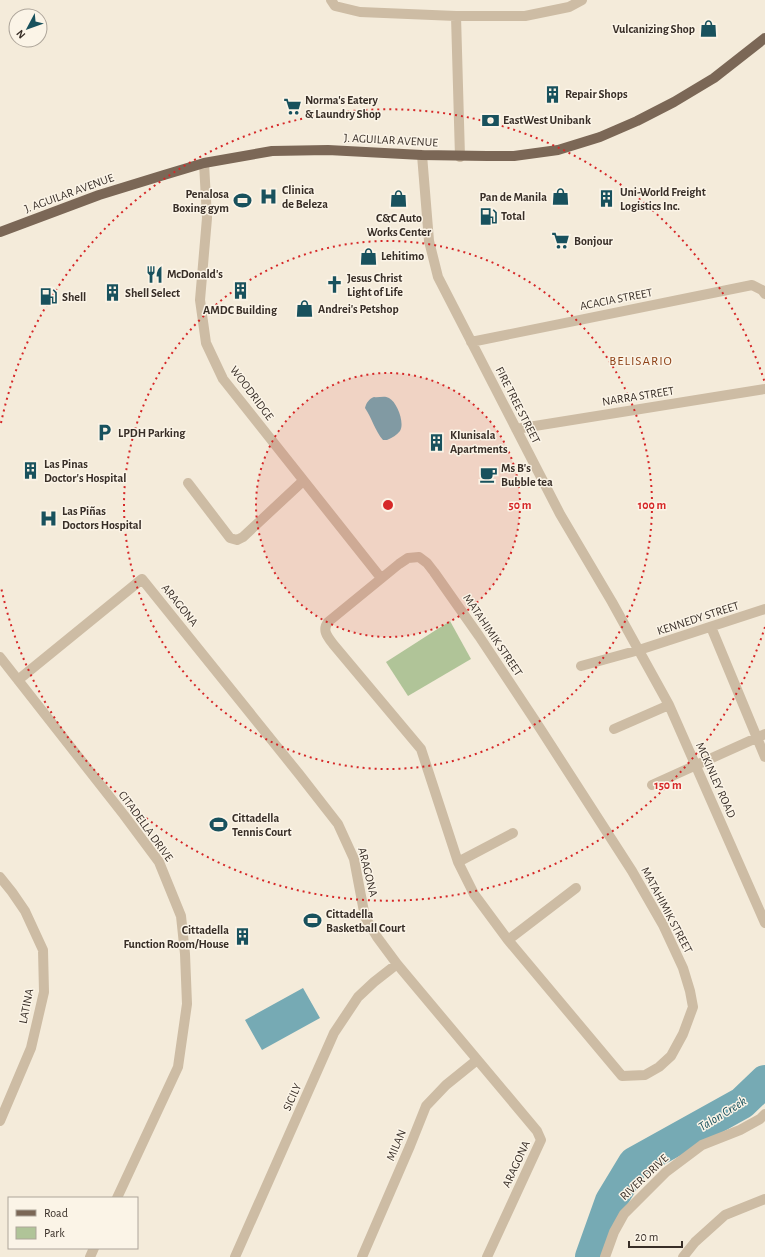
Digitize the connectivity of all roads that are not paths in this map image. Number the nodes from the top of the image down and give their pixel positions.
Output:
1 (582, 0) edge
2 (333, 3) edge
3 (456, 16) junction
4 (764, 40) edge
5 (422, 155) junction
6 (460, 156) junction
7 (204, 163) junction
8 (0, 232) edge
9 (765, 294) edge
10 (471, 342) junction
11 (765, 389) edge
12 (516, 429) junction
13 (304, 482) junction
14 (188, 483) dead end
15 (381, 578) junction
16 (765, 609) edge
17 (711, 627) junction
18 (639, 650) junction
19 (0, 657) edge
20 (581, 666) dead end
21 (18, 680) junction
22 (669, 705) junction
23 (614, 729) dead end
24 (761, 736) edge
25 (765, 757) edge
26 (696, 766) junction
27 (652, 786) dead end
28 (513, 833) dead end
29 (458, 862) junction
30 (0, 878) edge
31 (576, 888) dead end
32 (765, 923) edge
33 (508, 940) junction
34 (397, 964) junction
35 (477, 1060) junction
36 (765, 1114) edge
37 (0, 1121) edge
38 (117, 1197) edge
39 (765, 1199) edge
40 (235, 1257) edge
41 (362, 1257) edge
42 (487, 1257) edge
43 (605, 1257) edge
44 (683, 1257) edge

1 - 3 street
2 - 3 street
3 - 6 street
4 - 6 main road, J. AGUILAR AVENUE
5 - 6 main road, J. AGUILAR AVENUE
5 - 7 main road, J. AGUILAR AVENUE
5 - 10 street, FIRE TREE STREET
7 - 8 main road, J. AGUILAR AVENUE
7 - 13 street, WOODRIDGE
9 - 10 street, ACACIA STREET
10 - 12 street, FIRE TREE STREET
11 - 12 street, NARRA STREET
12 - 18 street, FIRE TREE STREET
13 - 14 street
13 - 15 street, WOODRIDGE
15 - 29 street, MATAHIMIK STREET
15 - 33 street, MATAHIMIK STREET
16 - 17 street, KENNEDY STREET
17 - 18 street, KENNEDY STREET
17 - 24 street
18 - 20 street, KENNEDY STREET
18 - 22 street, MCKINLEY ROAD
19 - 21 street, CITADELLA DRIVE
21 - 34 street, ARAGONA
21 - 38 street, CITADELLA DRIVE
22 - 23 street
22 - 26 street, MCKINLEY ROAD
24 - 25 street
24 - 26 street
26 - 27 street
26 - 32 street, MCKINLEY ROAD
28 - 29 street
29 - 33 street, MATAHIMIK STREET
30 - 37 street, LATINA
31 - 33 street
34 - 35 street, ARAGONA
34 - 40 street, SICILY
35 - 41 street, MILAN
35 - 42 street, ARAGONA
36 - 43 street, RIVER DRIVE
39 - 44 street

